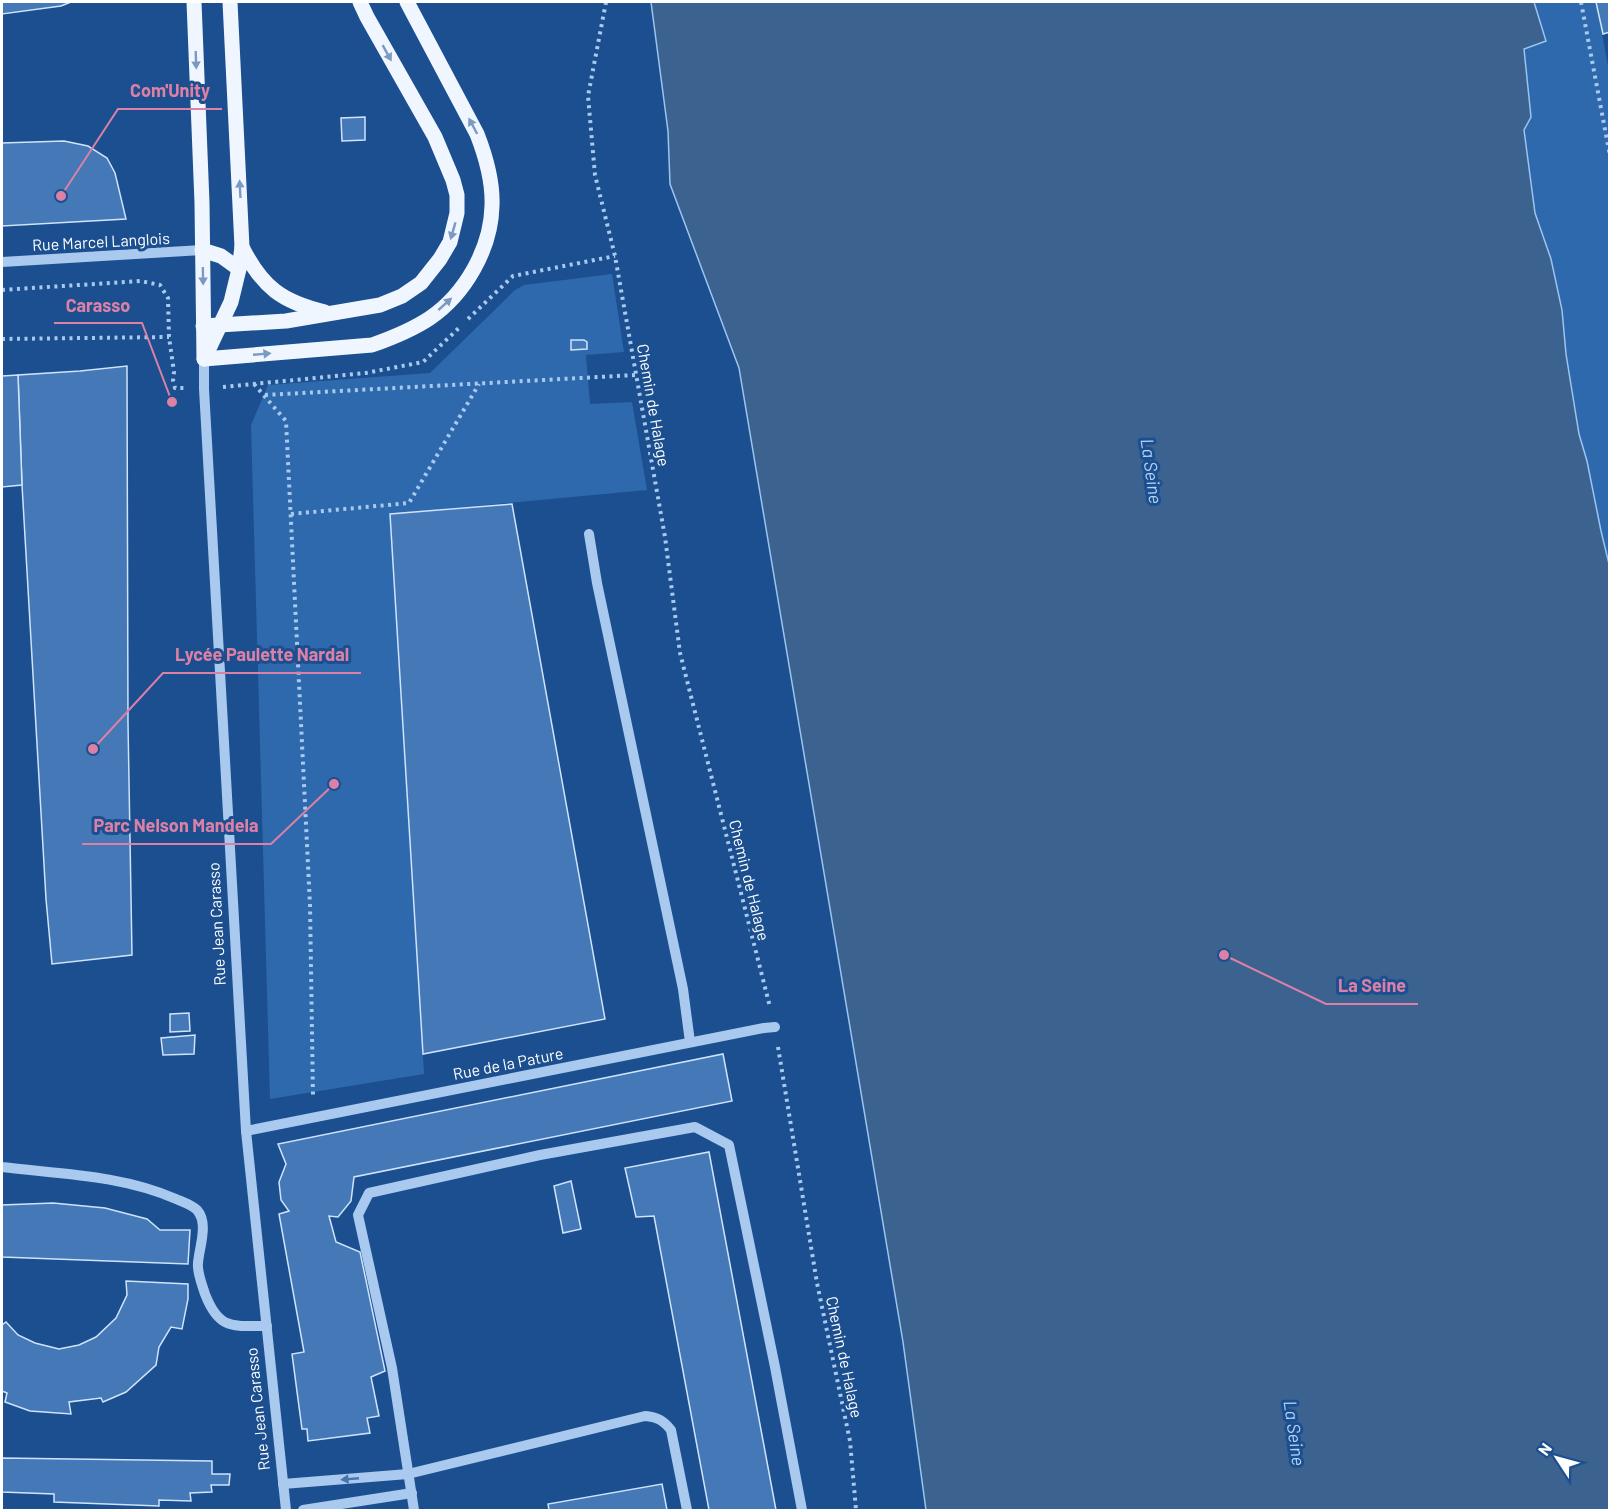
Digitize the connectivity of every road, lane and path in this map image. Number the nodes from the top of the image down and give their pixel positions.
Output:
1 (194, 2) edge
2 (230, 2) edge
3 (360, 2) edge
4 (407, 2) edge
5 (606, 2) edge
6 (1581, 2) edge
7 (1610, 156) edge
8 (242, 247) junction
9 (202, 250) junction
10 (2, 262) edge
11 (239, 268) junction
12 (328, 313) junction
13 (221, 325) junction
14 (203, 326) junction
15 (169, 337) dead end
16 (2, 339) edge
17 (204, 359) junction
18 (636, 375) junction
19 (254, 384) dead end
20 (480, 384) junction
21 (264, 395) junction
22 (291, 514) junction
23 (589, 534) dead end
24 (775, 1027) junction
25 (690, 1042) junction
26 (314, 1117) junction
27 (246, 1131) junction
28 (2, 1167) edge
29 (267, 1326) junction
30 (408, 1474) junction
31 (283, 1484) junction
32 (412, 1493) junction
33 (286, 1510) edge
34 (303, 1510) edge
35 (414, 1510) edge
36 (687, 1510) edge
37 (802, 1510) edge
38 (856, 1510) edge

1 -> 9 main road
8 -> 2 main road, Rue Jean Carasso
3 -> 12 main road
17 -> 4 main road
5 - 18 path, Chemin de Halage
6 - 7 path
8 - 11 main road, Rue Jean Carasso
8 - 12 main road
9 - 10 street, Rue Marcel Langlois
9 - 11 main road
9 -> 14 main road
11 - 13 main road, Rue Jean Carasso
12 - 13 main road
13 - 14 main road
13 - 17 main road, Rue Jean Carasso
14 - 17 main road
15 - 16 path
17 - 27 street, Rue Jean Carasso
18 - 20 path
18 - 24 path, Chemin de Halage
19 - 21 path
20 - 21 path
20 - 22 path
21 - 22 path
22 - 26 path
23 - 25 street
24 - 25 street, Rue de la Pature
24 - 38 path, Chemin de Halage
25 - 26 street, Rue de la Pature
26 - 27 street, Rue de la Pature
27 - 29 street, Rue Jean Carasso
28 - 29 street
29 - 31 street, Rue Jean Carasso
30 -> 31 street
30 - 32 street
30 - 36 street
30 - 37 street
31 - 33 street, Rue Jean Carasso
32 - 34 street
32 - 35 street

